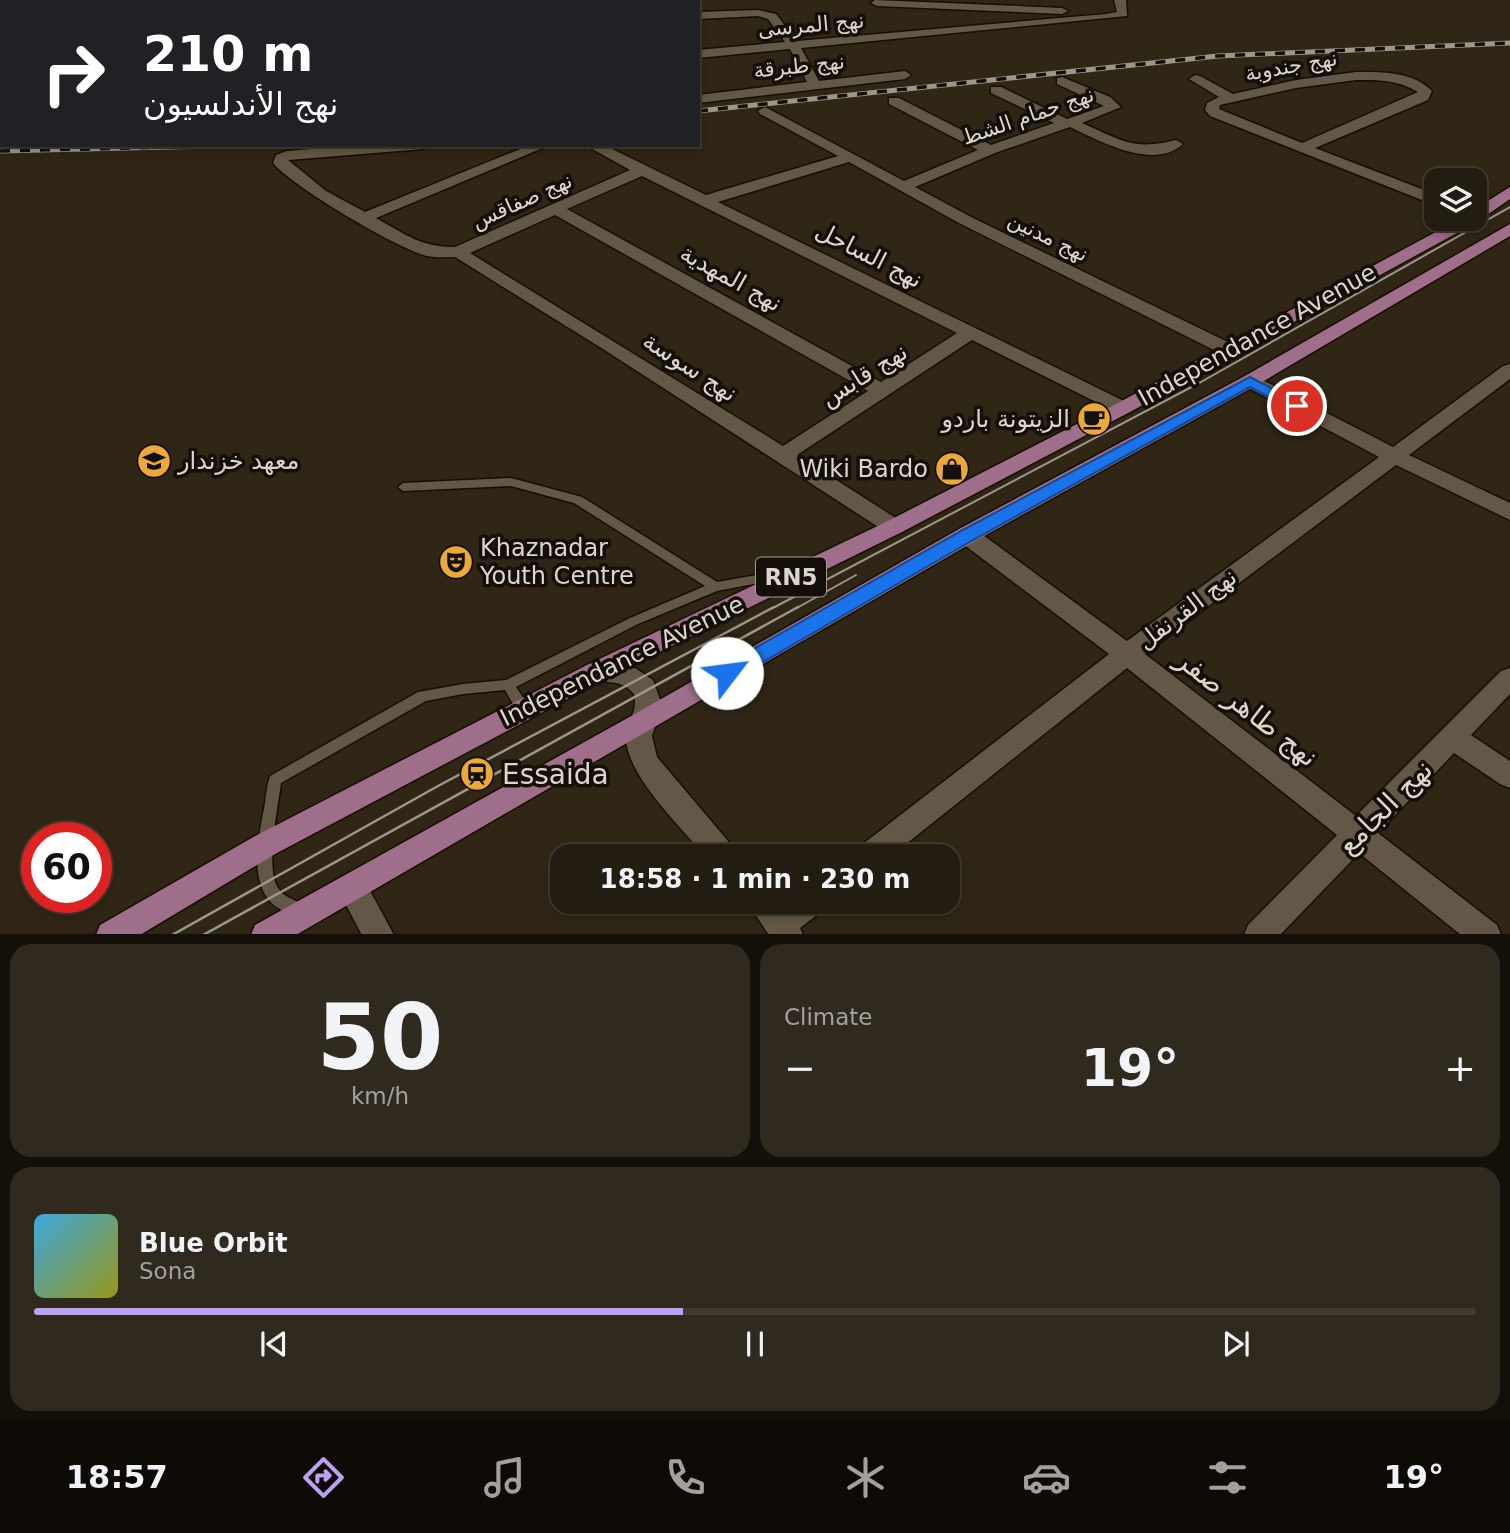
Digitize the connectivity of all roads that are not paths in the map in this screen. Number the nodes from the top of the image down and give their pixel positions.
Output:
1 (1120, 0) edge
2 (876, 2) edge
3 (1042, 10) junction
4 (1123, 13) junction
5 (885, 14) dead end
6 (700, 16) edge
7 (1048, 23) junction
8 (894, 25) dead end
9 (903, 36) junction
10 (794, 46) junction
11 (700, 54) edge
12 (905, 75) dead end
13 (1195, 79) dead end
14 (1062, 81) dead end
15 (815, 86) junction
16 (996, 90) dead end
17 (700, 99) edge
18 (1232, 99) junction
19 (894, 101) dead end
20 (765, 111) dead end
21 (1069, 123) junction
22 (1176, 144) dead end
23 (393, 147) edge
24 (538, 147) edge
25 (596, 147) edge
26 (1301, 148) junction
27 (990, 150) junction
28 (848, 158) junction
29 (642, 170) junction
30 (902, 187) junction
31 (1510, 192) edge
32 (1424, 196) edge
33 (707, 200) junction
34 (1487, 208) edge
35 (556, 209) junction
36 (363, 218) junction
37 (1510, 229) edge
38 (1449, 231) edge
39 (458, 252) junction
40 (970, 333) junction
41 (1231, 351) junction
42 (1510, 370) edge
43 (1250, 381) junction
44 (882, 391) junction
45 (1123, 408) junction
46 (1392, 455) junction
47 (782, 456) junction
48 (403, 487) dead end
49 (1510, 512) edge
50 (894, 527) junction
51 (967, 536) junction
52 (806, 570) junction
53 (715, 587) junction
54 (1127, 654) junction
55 (596, 672) junction
56 (1510, 678) edge
57 (508, 685) junction
58 (524, 709) junction
59 (642, 723) junction
60 (1454, 738) junction
61 (1510, 776) edge
62 (1357, 834) junction
63 (267, 844) junction
64 (713, 844) edge
65 (884, 844) edge
66 (352, 888) junction
67 (307, 913) junction
68 (772, 914) edge
69 (799, 914) edge
70 (785, 930) edge
71 (111, 934) edge
72 (266, 934) edge
73 (379, 934) edge
74 (1259, 934) edge
75 (1486, 934) edge

1 - 4 street
2 - 3 street
2 - 5 street
3 - 4 street
3 - 7 street
4 - 7 street, نهج المرسى
6 - 10 street
7 - 9 street, نهج المرسى
8 - 9 street
9 - 10 street, نهج المرسى
10 - 11 street, نهج المرسى
10 - 15 street
12 - 15 street, نهج طبرقة
13 - 18 street, نهج جندوبة
14 - 21 street, نهج حمام الشط
15 - 17 street, نهج طبرقة
16 - 21 street
18 - 26 street, نهج جندوبة
18 - 26 street, نهج جندوبة
19 - 27 street
20 - 28 street, نهج مدنين
21 - 22 street
21 - 27 street, نهج حمام الشط
23 - 36 street
24 - 36 street
25 - 29 street, نهج الساحل
26 - 32 street, نهج جندوبة
27 - 30 street, نهج حمام الشط
28 - 30 street, نهج مدنين
28 - 33 street
29 - 33 street, نهج الساحل
29 - 35 street, نهج صفاقس
30 - 41 street, نهج مدنين
31 - 34 main road
33 - 40 street, نهج الساحل
35 - 39 street, نهج صفاقس
35 - 44 street, نهج المهدية
36 - 39 street, نهج صفاقس
37 - 43 main road, Independance Avenue / RN5
38 - 41 main road, Independance Avenue / RN5
39 - 47 street, نهج سوسة
40 - 44 street, نهج قابس
40 - 45 street, نهج الساحل
41 - 45 main road, Independance Avenue / RN5
42 - 46 street, نهج القرنفل
43 - 46 street
43 - 51 main road, Independance Avenue / RN5
44 - 47 street, نهج قابس
45 - 50 main road, Independance Avenue / RN5
46 - 49 street
46 - 54 street, نهج القرنفل
47 - 50 street, نهج سوسة
48 - 53 lane
50 - 52 main road, Independance Avenue / RN5
51 - 54 street, نهج طاهر صفر
51 - 59 main road, Independance Avenue / RN5
52 - 53 lane
52 - 55 main road, Independance Avenue / RN5
53 - 57 lane
54 - 62 street, نهج طاهر صفر
54 - 65 street, نهج القرنفل
55 - 58 main road, Independance Avenue / RN5
55 - 59 street
56 - 60 street, نهج الجامع
57 - 58 lane
57 - 63 lane
58 - 63 main road, Independance Avenue / RN5
59 - 64 street
59 - 66 main road, Independance Avenue / RN5
60 - 61 street
60 - 62 street, نهج الجامع
62 - 74 street, نهج الجامع
62 - 75 street, نهج طاهر صفر
63 - 67 lane
63 - 71 main road, Independance Avenue / RN5
66 - 67 main road, Independance Avenue / RN5
66 - 73 street
67 - 72 main road, Independance Avenue / RN5
68 - 70 street
69 - 70 street

